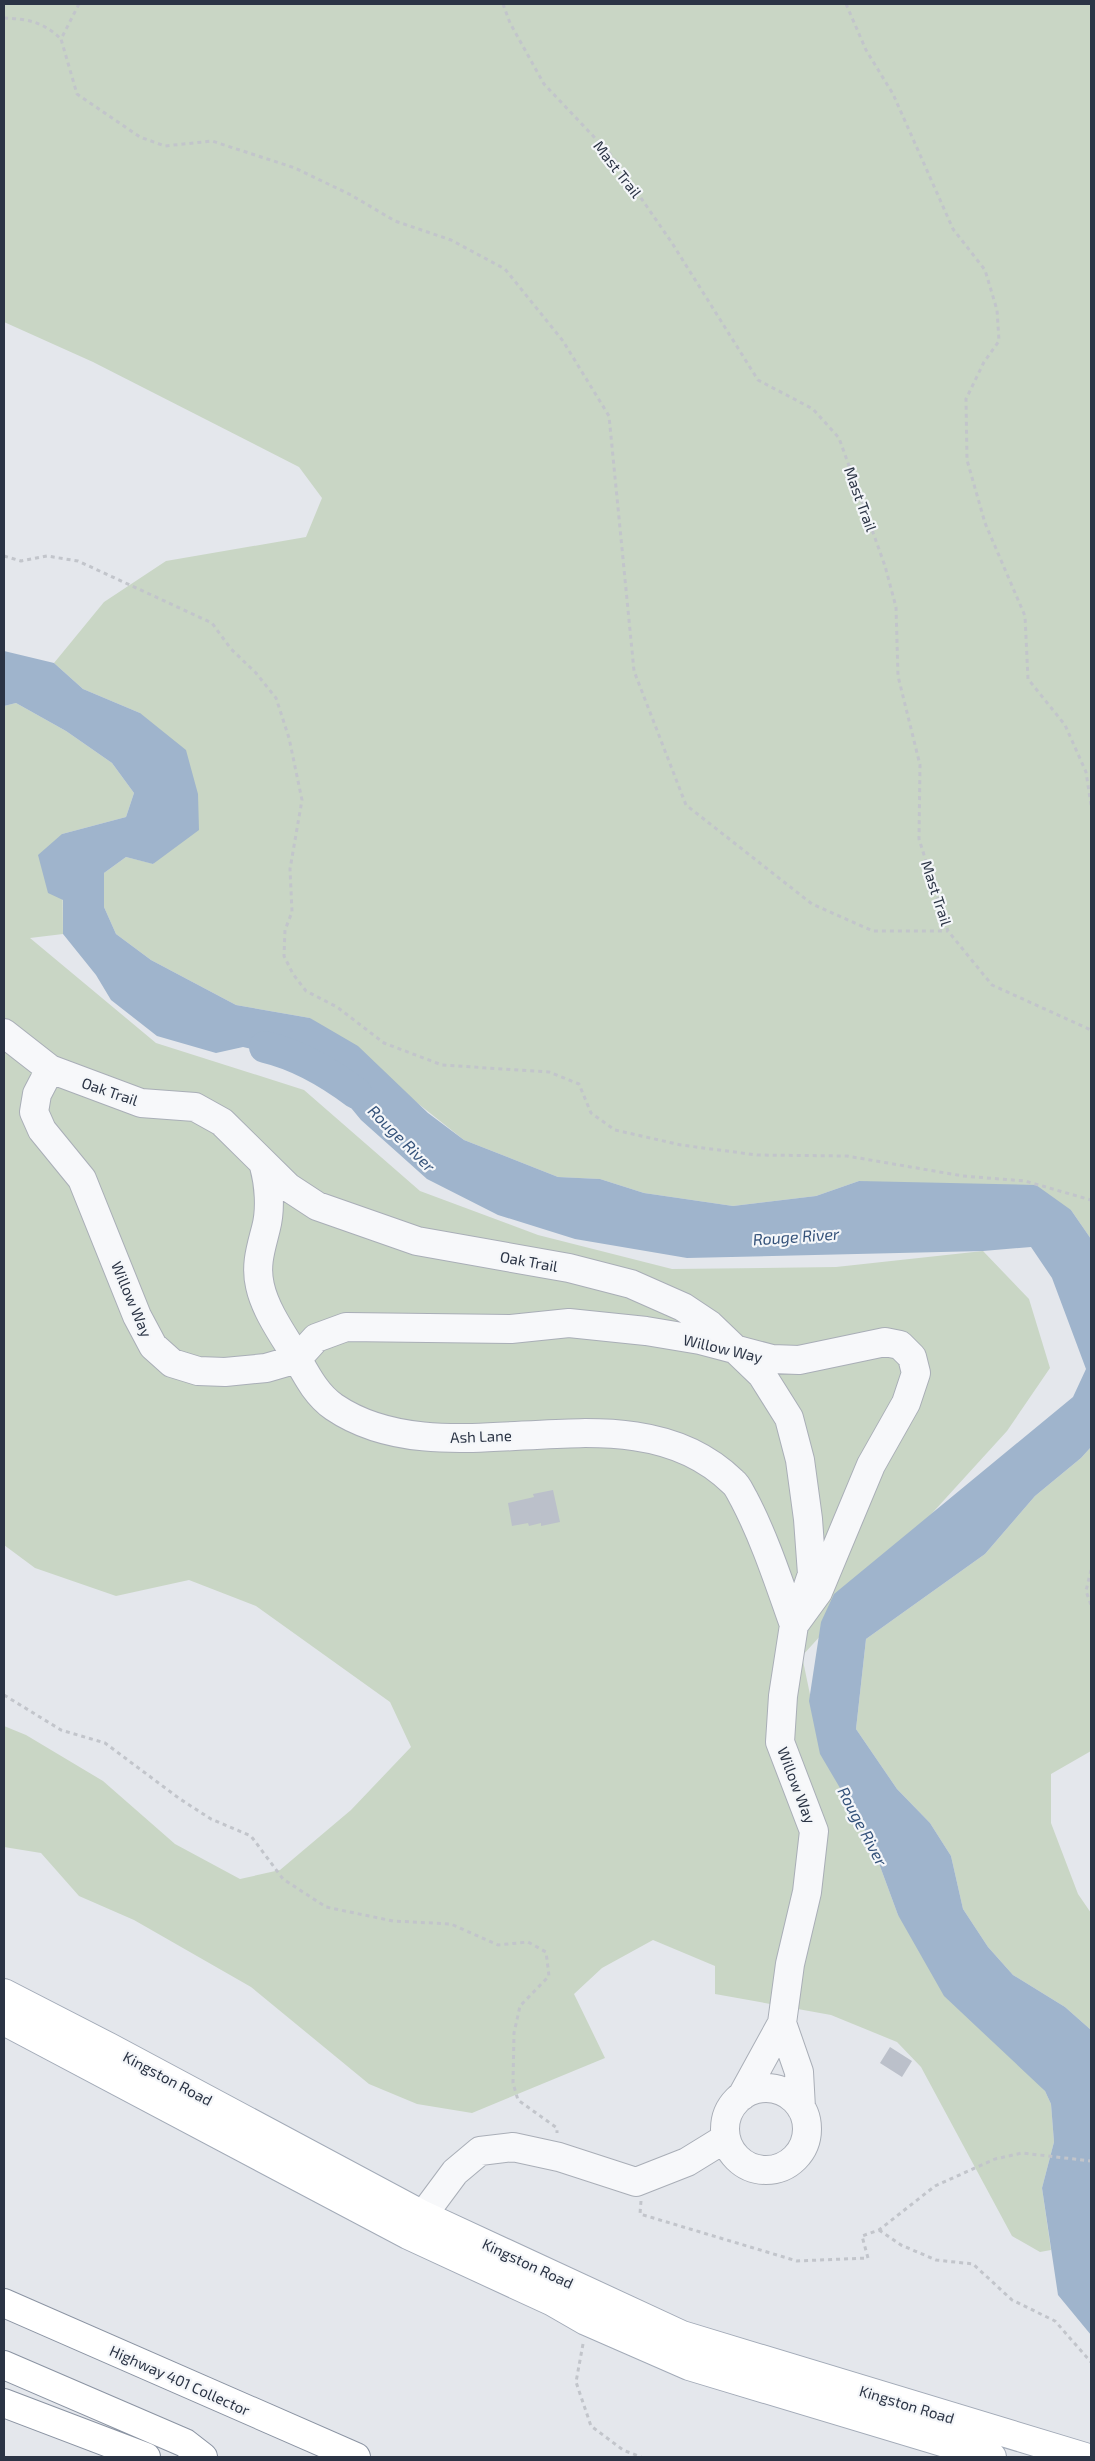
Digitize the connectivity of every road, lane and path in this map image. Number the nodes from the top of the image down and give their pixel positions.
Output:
1 (79, 4) edge
2 (503, 4) edge
3 (846, 4) edge
4 (4, 18) edge
5 (61, 39) junction
6 (4, 556) edge
7 (1091, 805) edge
8 (948, 930) junction
9 (1091, 1030) edge
10 (4, 1033) edge
11 (50, 1069) junction
12 (264, 1166) junction
13 (1091, 1200) edge
14 (317, 1206) junction
15 (267, 1226) junction
16 (737, 1352) junction
17 (297, 1359) junction
18 (1091, 1570) edge
19 (1091, 1605) edge
20 (794, 1624) junction
21 (4, 1695) edge
22 (4, 1993) edge
23 (4, 2021) edge
24 (782, 2023) junction
25 (742, 2096) junction
26 (801, 2108) junction
27 (726, 2138) junction
28 (559, 2157) junction
29 (1091, 2161) edge
30 (636, 2182) junction
31 (416, 2225) junction
32 (879, 2230) junction
33 (4, 2303) edge
34 (586, 2321) junction
35 (1091, 2362) edge
36 (4, 2365) edge
37 (4, 2403) edge
38 (993, 2444) edge
39 (146, 2457) edge
40 (203, 2457) edge
41 (356, 2457) edge
42 (641, 2457) edge
43 (1085, 2457) edge

1 - 5 path
2 - 8 path, Mast Trail
3 - 7 path
4 - 5 path
5 - 8 path
6 - 13 path
8 - 9 path, Mast Trail
10 - 11 lane, Oak Trail
11 - 12 lane, Oak Trail
11 - 17 lane, Willow Way
12 - 14 lane, Oak Trail
12 - 15 lane, Ash Lane
14 - 15 lane
14 - 16 lane, Oak Trail
15 - 17 lane, Ash Lane
16 - 17 lane, Willow Way
16 - 20 lane, Oak Trail
16 - 20 lane, Willow Way
17 - 20 lane, Ash Lane
18 - 19 path
20 - 24 lane, Willow Way
21 - 28 path
22 - 31 main road, Kingston Road
23 - 31 main road, Kingston Road
24 - 25 lane, Willow Way
24 - 26 lane, Willow Way
25 - 26 lane
25 - 27 lane
26 - 27 lane
27 - 30 lane
28 - 30 lane
28 - 31 lane
29 - 32 path
30 - 32 path
31 - 34 main road, Kingston Road
31 - 38 main road, Kingston Road
32 - 35 path
33 - 41 main road, Highway 401 Collector
34 - 38 main road, Kingston Road
34 - 42 path
36 - 40 main road
37 - 39 main road
38 - 43 main road, Kingston Road

